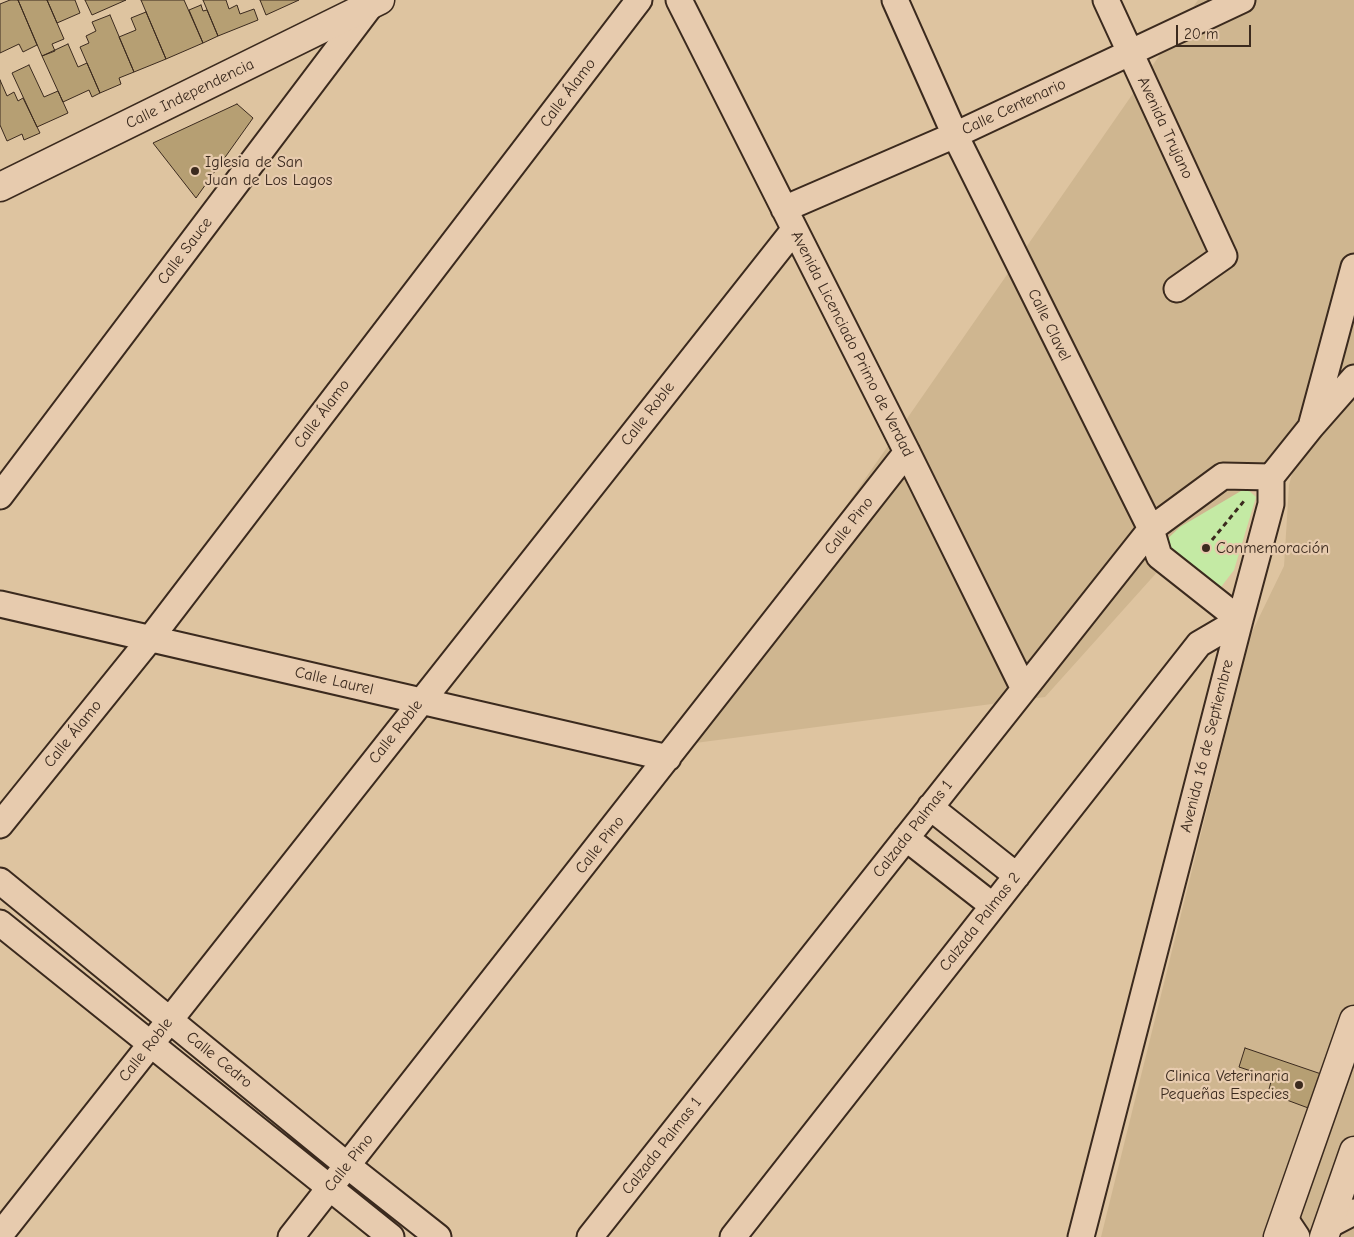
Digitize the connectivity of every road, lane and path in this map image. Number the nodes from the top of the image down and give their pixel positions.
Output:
1 (639, 0) edge
2 (679, 0) edge
3 (895, 0) edge
4 (1106, 0) edge
5 (1242, 0) edge
6 (375, 2) edge
7 (1130, 53) junction
8 (955, 135) junction
9 (0, 187) edge
10 (789, 220) junction
11 (1354, 267) edge
12 (1177, 288) dead end
13 (1354, 378) edge
14 (1311, 428) junction
15 (907, 452) junction
16 (1271, 477) junction
17 (0, 496) edge
18 (1248, 496) dead end
19 (1151, 529) junction
20 (1212, 540) dead end
21 (0, 604) edge
22 (1240, 620) junction
23 (150, 639) junction
24 (1024, 689) junction
25 (420, 701) junction
26 (668, 758) junction
27 (930, 807) junction
28 (0, 825) edge
29 (906, 838) junction
30 (1017, 876) junction
31 (0, 881) edge
32 (993, 906) junction
33 (0, 923) edge
34 (170, 1020) junction
35 (1354, 1020) edge
36 (151, 1044) junction
37 (1354, 1151) edge
38 (348, 1166) junction
39 (330, 1188) junction
40 (1354, 1212) edge
41 (1287, 1231) edge
42 (1326, 1231) edge
43 (0, 1235) edge
44 (292, 1237) edge
45 (391, 1237) edge
46 (438, 1237) edge
47 (590, 1237) edge
48 (733, 1237) edge
49 (1081, 1237) edge

1 - 23 street, Calle Álamo
2 - 10 street, Avenida Licenciado Primo de Verdad
3 - 8 street, Calle Clavel
4 - 7 street, Avenida Trujano
5 - 7 street, Calle Centenario
6 - 9 main road, Calle Independencia
6 - 17 street, Calle Sauce
7 - 8 street, Calle Centenario
7 - 12 street, Avenida Trujano
8 - 10 street, Calle Centenario
8 - 19 street, Calle Clavel
10 - 15 street, Avenida Licenciado Primo de Verdad
10 - 25 street, Calle Roble
11 - 14 street
13 - 14 street
14 - 16 street
15 - 24 street, Avenida Licenciado Primo de Verdad
15 - 26 street, Calle Pino
16 - 19 street, Calzada Palmas 1
16 - 22 street, Avenida 16 de Septiembre
18 - 20 path
19 - 22 street, Calle Clavel
19 - 24 street, Calzada Palmas 1
21 - 23 street, Calle Laurel
22 - 30 street, Calzada Palmas 2
22 - 49 street, Avenida 16 de Septiembre
23 - 25 street, Calle Laurel
23 - 28 street, Calle Álamo
24 - 27 street, Calzada Palmas 1
25 - 26 street, Calle Laurel
25 - 34 street, Calle Roble
26 - 38 street, Calle Pino
27 - 29 street, Calzada Palmas 1
27 - 30 street
29 - 32 street
29 - 47 street, Calzada Palmas 1
30 - 32 street, Calzada Palmas 2
31 - 34 street, Calle Cedro
32 - 48 street, Calzada Palmas 2
33 - 36 street, Calle Cedro
34 - 36 street, Calle Roble
34 - 38 street, Calle Cedro
35 - 41 main road
36 - 39 street, Calle Cedro
36 - 43 street, Calle Roble
37 - 42 main road
38 - 39 street, Calle Pino
38 - 46 street, Calle Cedro
39 - 44 street, Calle Pino
39 - 45 street, Calle Cedro
40 - 42 street

